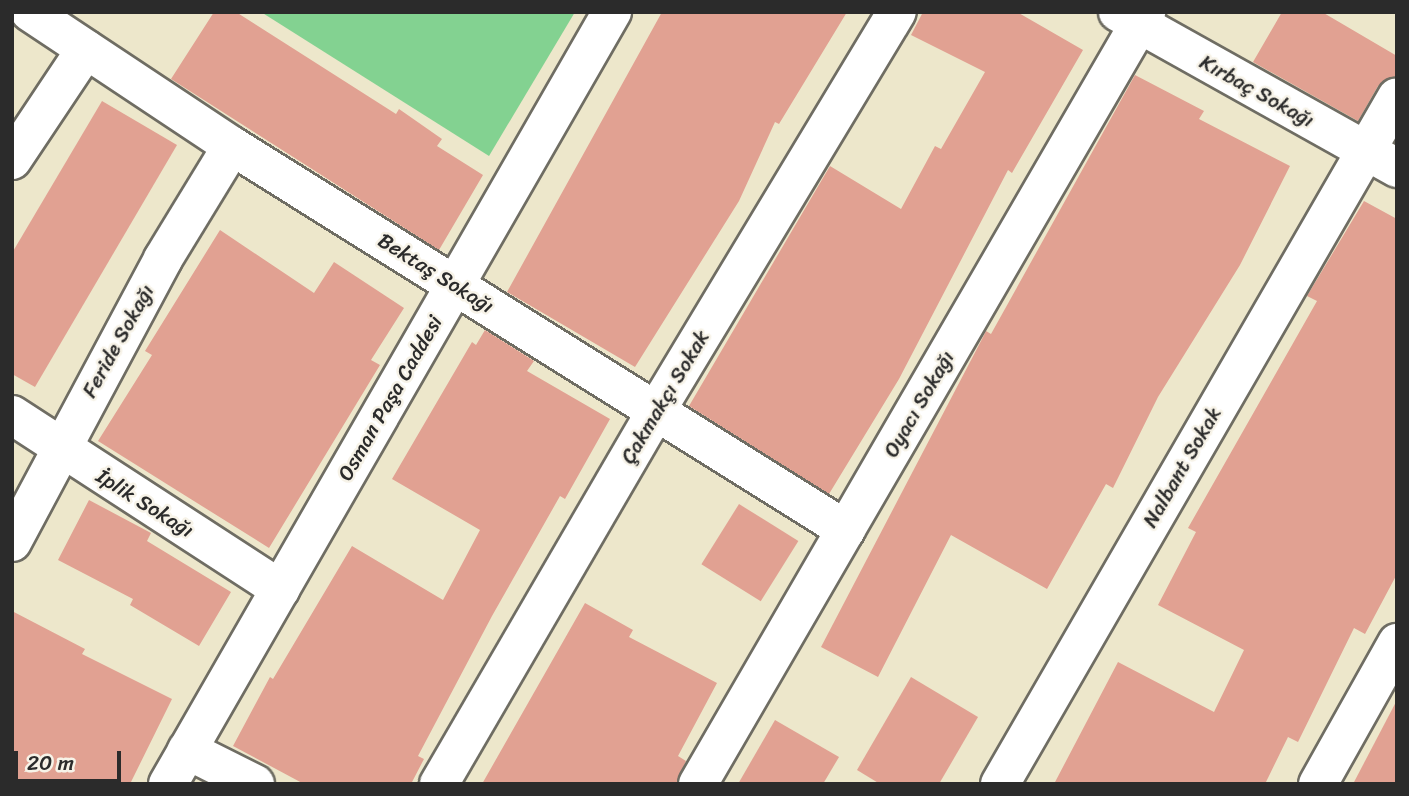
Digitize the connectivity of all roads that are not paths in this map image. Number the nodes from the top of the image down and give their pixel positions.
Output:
1 (30, 12) edge
2 (612, 12) edge
3 (897, 12) edge
4 (1134, 16) edge
5 (86, 49) junction
6 (1397, 97) edge
7 (233, 146) junction
8 (12, 160) edge
9 (1380, 160) edge
10 (455, 285) junction
11 (656, 411) junction
12 (12, 415) edge
13 (59, 448) junction
14 (846, 530) junction
15 (12, 542) edge
16 (280, 589) junction
17 (1397, 643) edge
18 (187, 750) junction
19 (168, 784) edge
20 (255, 784) edge
21 (439, 784) edge
22 (698, 784) edge
23 (1000, 784) edge
24 (1318, 784) edge

1 - 5 street, Bektaş Sokağı
2 - 10 street, Osman Paşa Caddesi
3 - 11 street, Çakmakçı Sokak
4 - 9 street, Kırbaç Sokağı
4 - 14 street, Oyacı Sokağı
5 - 7 street, Bektaş Sokağı
5 - 8 street
6 - 9 street, Nalbant Sokak
7 - 10 street, Bektaş Sokağı
7 - 13 street, Feride Sokağı
9 - 23 street, Nalbant Sokak
10 - 11 street, Bektaş Sokağı
10 - 16 street, Osman Paşa Caddesi
11 - 14 street, Bektaş Sokağı
11 - 21 street, Çakmakçı Sokak
12 - 13 street, İplik Sokağı
13 - 15 street, Feride Sokağı
13 - 16 street, İplik Sokağı
14 - 22 street, Oyacı Sokağı
16 - 18 street, Osman Paşa Caddesi
17 - 24 street
18 - 19 street, Osman Paşa Caddesi
18 - 20 street

